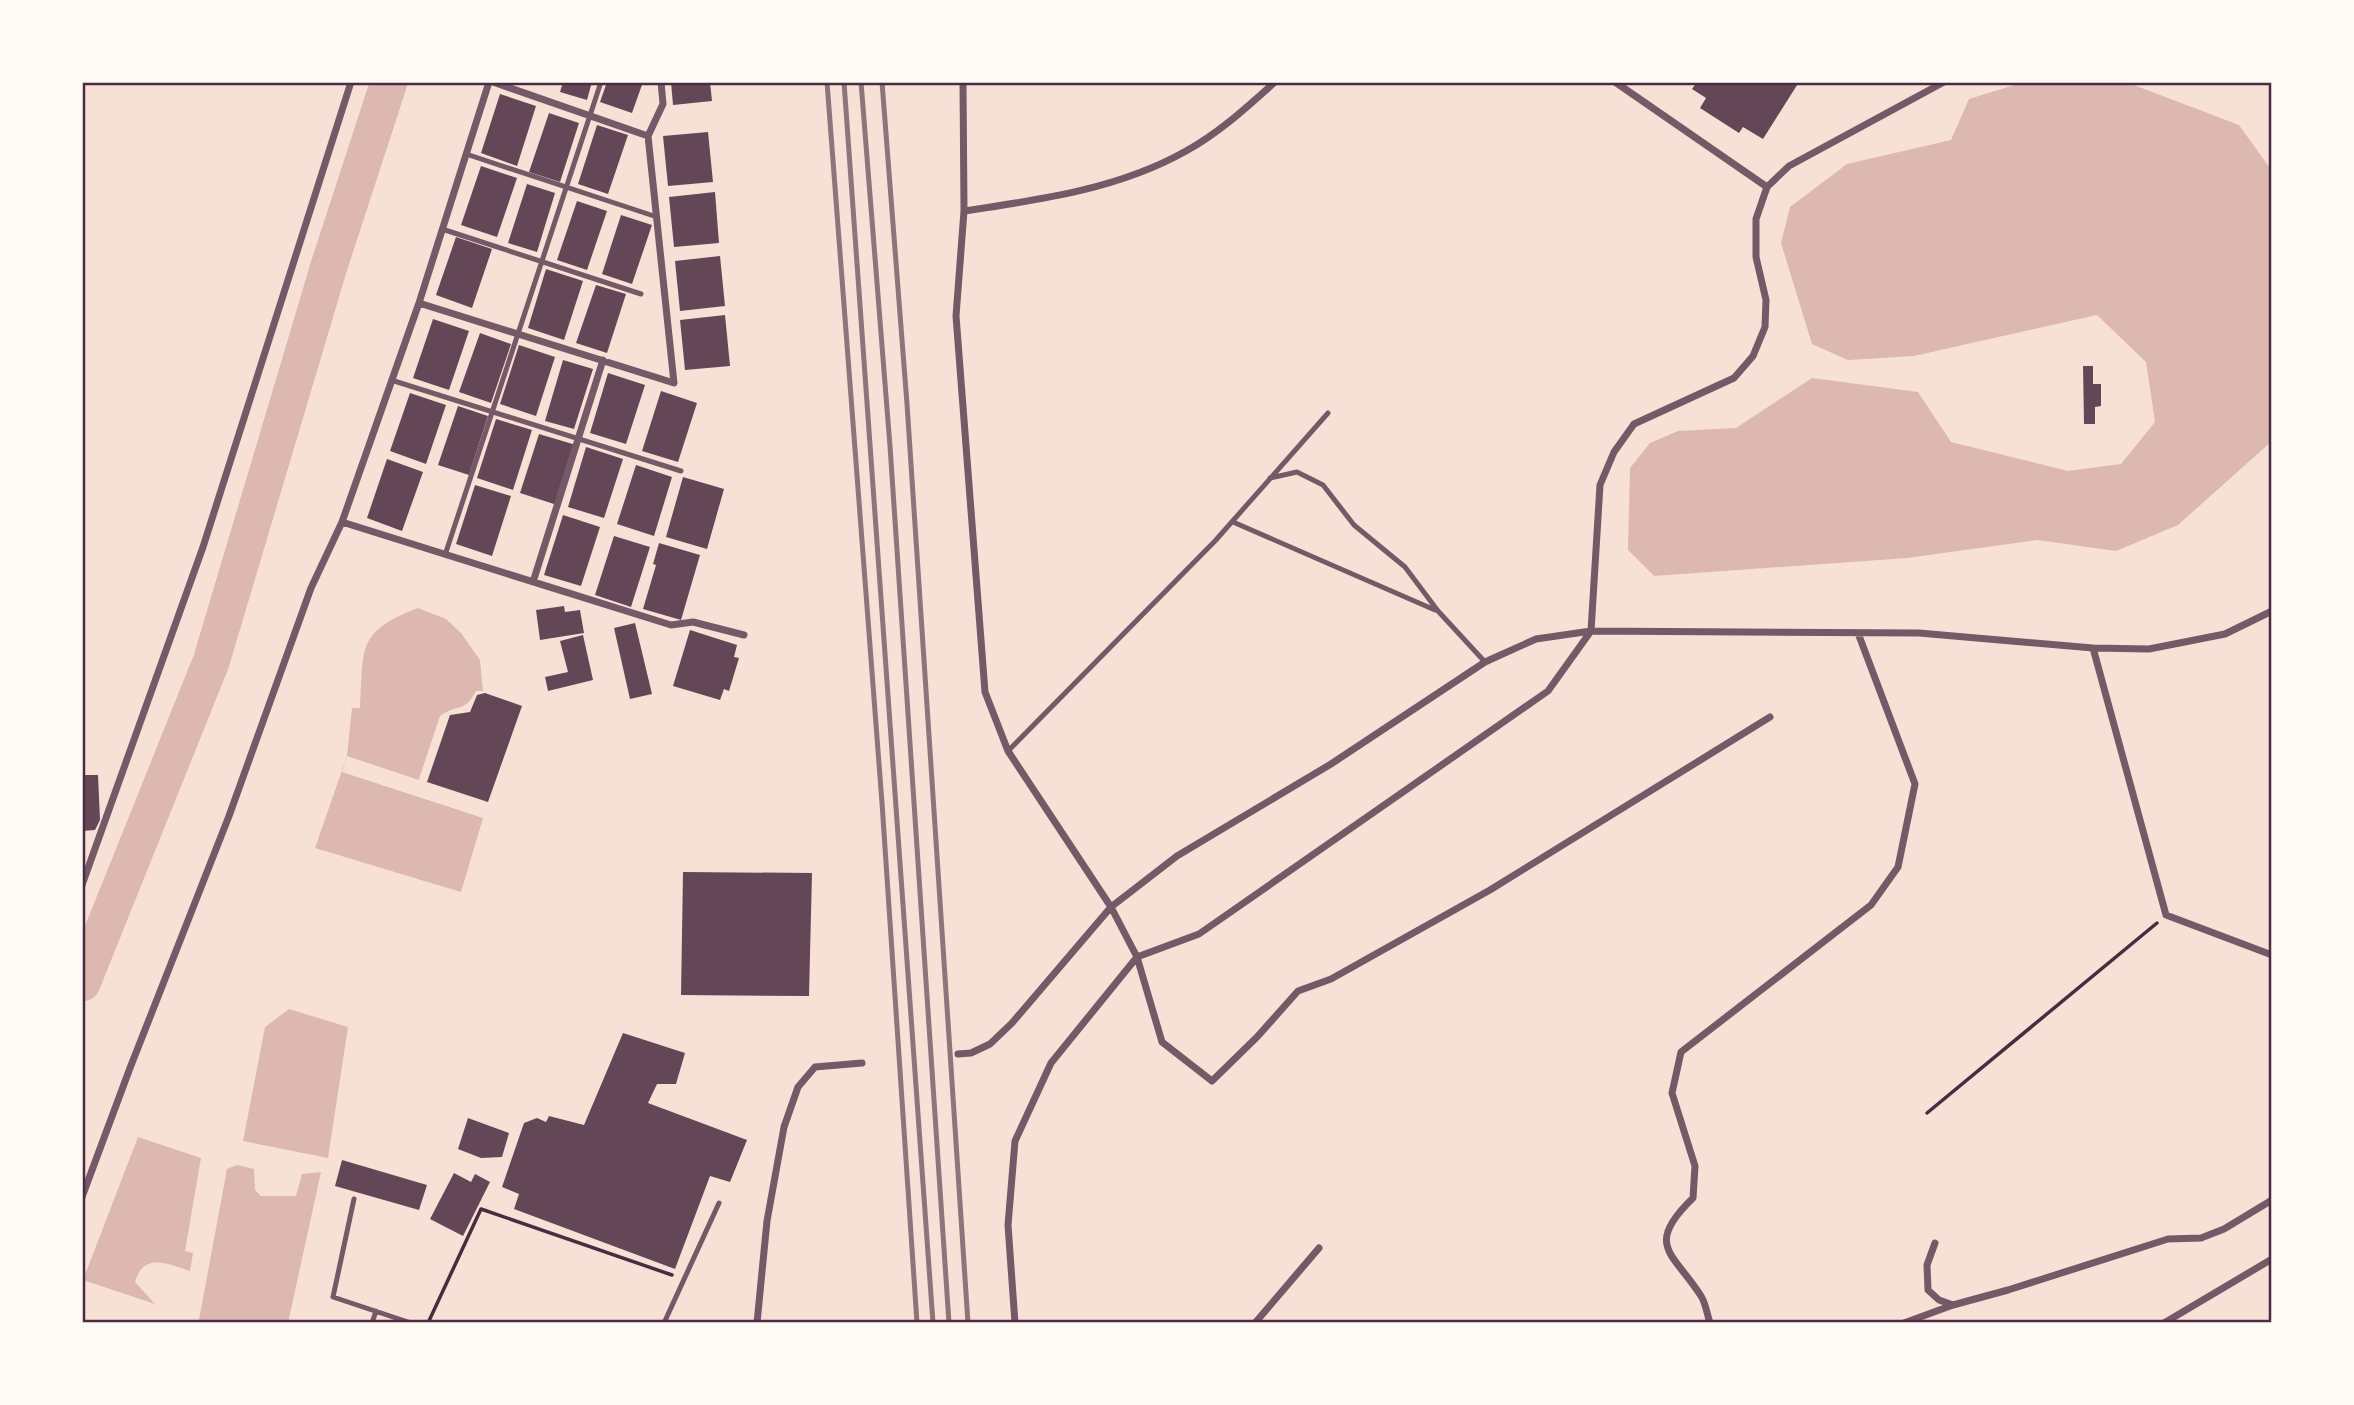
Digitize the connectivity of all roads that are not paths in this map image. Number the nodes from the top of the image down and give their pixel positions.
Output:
1 (351, 82) edge
2 (491, 82) edge
3 (601, 82) edge
4 (661, 82) edge
5 (963, 82) edge
6 (1275, 82) edge
7 (1615, 82) edge
8 (1944, 82) edge
9 (590, 116) junction
10 (648, 136) junction
11 (466, 154) junction
12 (1767, 187) junction
13 (566, 188) junction
14 (964, 211) junction
15 (657, 217) junction
16 (442, 229) junction
17 (542, 261) junction
18 (641, 294) dead end
19 (418, 303) junction
20 (518, 334) junction
21 (603, 360) junction
22 (391, 380) junction
23 (492, 412) junction
24 (1328, 413) dead end
25 (578, 439) junction
26 (681, 471) dead end
27 (1270, 478) junction
28 (342, 522) junction
29 (1233, 522) junction
30 (445, 555) junction
31 (533, 582) junction
32 (1438, 611) junction
33 (2272, 611) edge
34 (1591, 631) junction
35 (1858, 633) junction
36 (744, 635) dead end
37 (2093, 648) junction
38 (1485, 662) junction
39 (1770, 717) dead end
40 (1008, 751) junction
41 (82, 885) edge
42 (1111, 907) junction
43 (2272, 955) edge
44 (1137, 957) junction
45 (958, 1054) dead end
46 (862, 1063) dead end
47 (82, 1197) edge
48 (354, 1199) dead end
49 (2272, 1200) edge
50 (719, 1203) dead end
51 (1935, 1243) dead end
52 (1319, 1248) dead end
53 (2272, 1259) edge
54 (1954, 1305) junction
55 (376, 1311) junction
56 (372, 1323) edge
57 (411, 1323) edge
58 (664, 1323) edge
59 (757, 1323) edge
60 (1015, 1323) edge
61 (1255, 1323) edge
62 (1710, 1323) edge
63 (1904, 1323) edge
64 (2164, 1323) edge

1 - 41 street
2 - 9 street
2 - 11 street
3 - 9 lane
4 - 10 street
5 - 14 street
6 - 14 street
7 - 12 street
8 - 12 street
9 - 10 street
9 - 13 lane
10 - 15 street
11 - 13 lane
11 - 16 street
12 - 34 street
13 - 15 lane
13 - 17 lane
14 - 40 street
15 - 21 street
16 - 17 lane
16 - 19 street
17 - 18 lane
17 - 20 lane
19 - 20 street
19 - 22 street
20 - 21 street
20 - 23 lane
21 - 25 street
22 - 23 lane
22 - 28 street
23 - 25 lane
23 - 30 lane
24 - 27 lane
25 - 26 lane
25 - 31 street
27 - 29 lane
27 - 32 lane
28 - 30 street
28 - 47 street
29 - 32 lane
29 - 40 lane
30 - 31 street
31 - 36 street
32 - 38 lane
33 - 37 street
34 - 35 street
34 - 38 street
34 - 44 street
35 - 37 street
35 - 62 street
37 - 43 street
38 - 42 street
39 - 44 street
40 - 42 street
42 - 44 street
42 - 45 street
44 - 60 street
46 - 59 street
48 - 55 lane
49 - 54 street
50 - 58 lane
51 - 54 street
52 - 61 street
53 - 64 street
54 - 63 street
55 - 56 lane
55 - 57 lane

